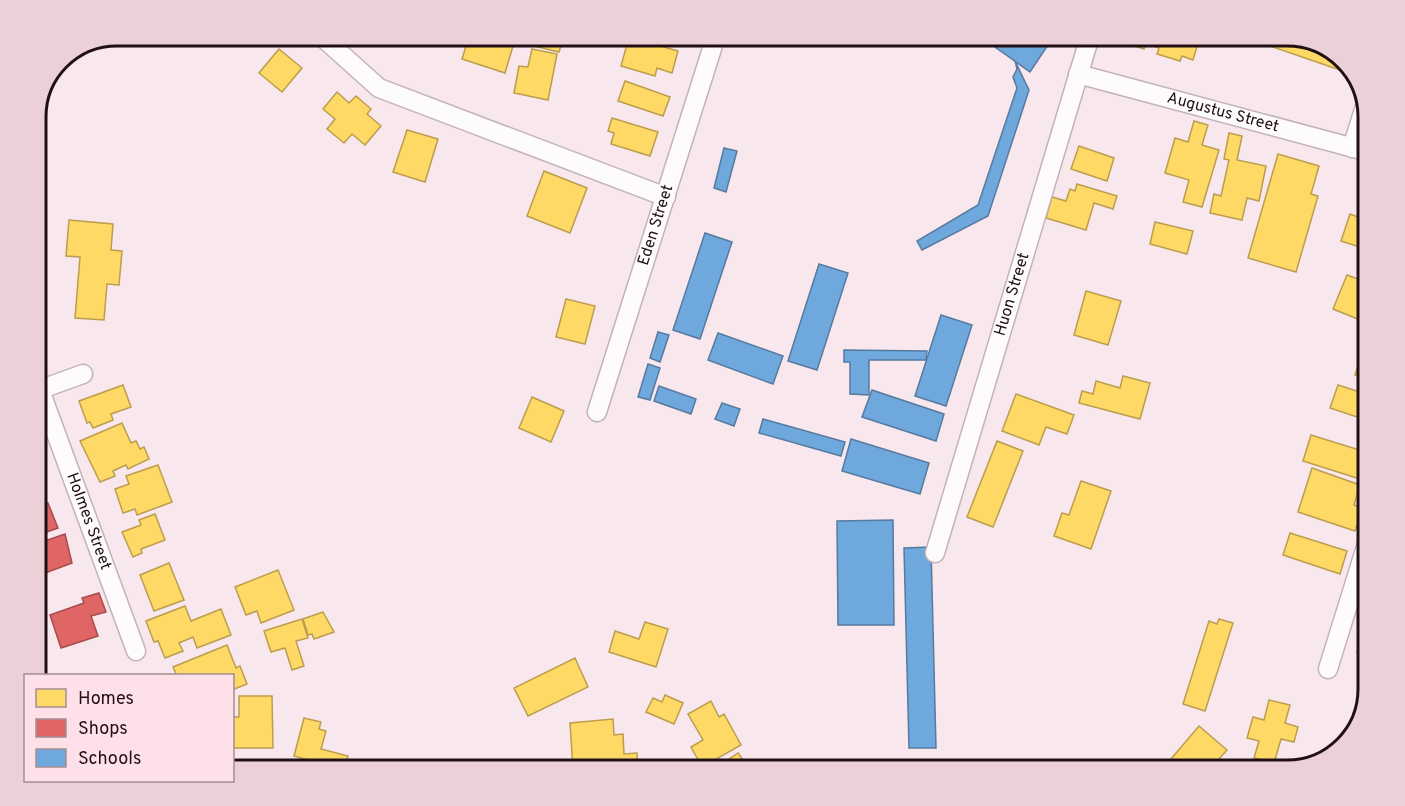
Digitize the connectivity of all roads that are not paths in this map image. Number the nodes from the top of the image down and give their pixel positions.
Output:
1 (332, 46) edge
2 (713, 46) edge
3 (1087, 46) edge
4 (1078, 74) junction
5 (1358, 149) edge
6 (666, 197) junction
7 (83, 374) dead end
8 (47, 387) edge
9 (597, 412) dead end
10 (47, 414) edge
11 (935, 553) dead end
12 (1358, 572) edge
13 (136, 651) dead end
14 (1328, 669) dead end

1 - 6 street
2 - 6 street, Eden Street
3 - 4 street, Huon Street
4 - 5 street, Augustus Street
4 - 11 street, Huon Street
6 - 9 street, Eden Street
7 - 8 street
10 - 13 street, Holmes Street
12 - 14 street

